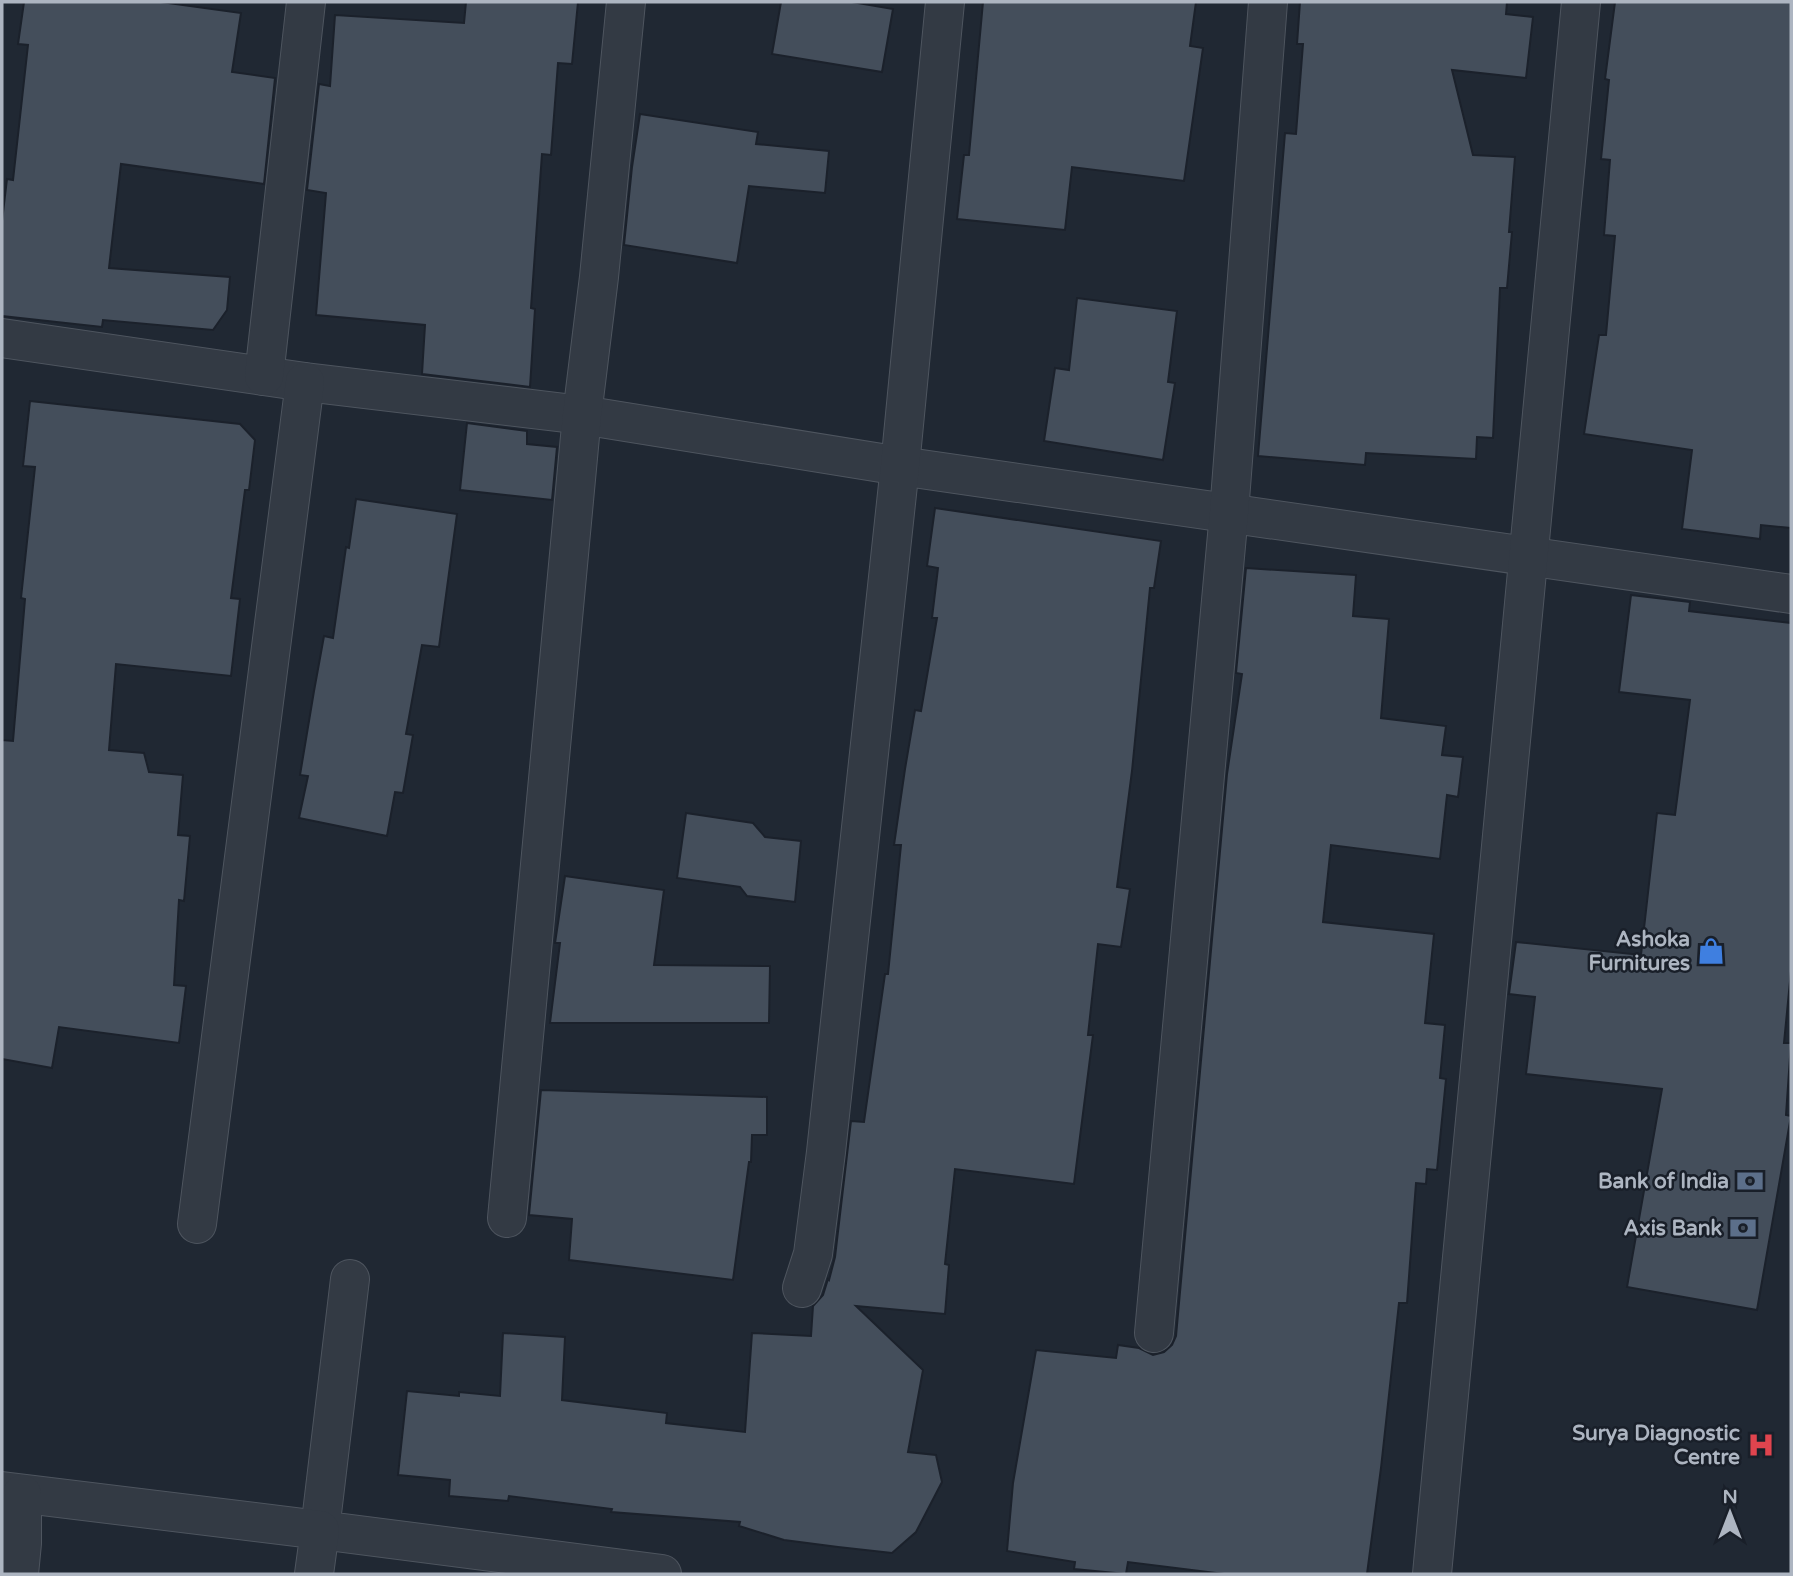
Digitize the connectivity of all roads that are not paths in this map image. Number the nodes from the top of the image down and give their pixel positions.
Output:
1 (306, 2) edge
2 (626, 2) edge
3 (945, 2) edge
4 (1268, 2) edge
5 (1581, 2) edge
6 (2, 338) edge
7 (264, 376) junction
8 (305, 382) junction
9 (582, 415) junction
10 (900, 466) junction
11 (1228, 513) junction
12 (1529, 555) junction
13 (1791, 594) edge
14 (507, 1218) dead end
15 (197, 1224) dead end
16 (350, 1279) dead end
17 (802, 1288) dead end
18 (1154, 1334) dead end
19 (12, 1493) edge
20 (320, 1530) junction
21 (19, 1574) edge
22 (314, 1574) edge
23 (662, 1574) edge
24 (1432, 1574) edge

1 - 7 street
2 - 9 street
3 - 10 street
4 - 11 street
5 - 12 street
6 - 7 street
7 - 8 street
8 - 9 street
8 - 15 street
9 - 10 street
9 - 14 street
10 - 11 street
10 - 17 street
11 - 12 street
11 - 18 street
12 - 13 street
12 - 24 street
16 - 20 street
19 - 20 street
19 - 21 street
20 - 22 street
20 - 23 street

